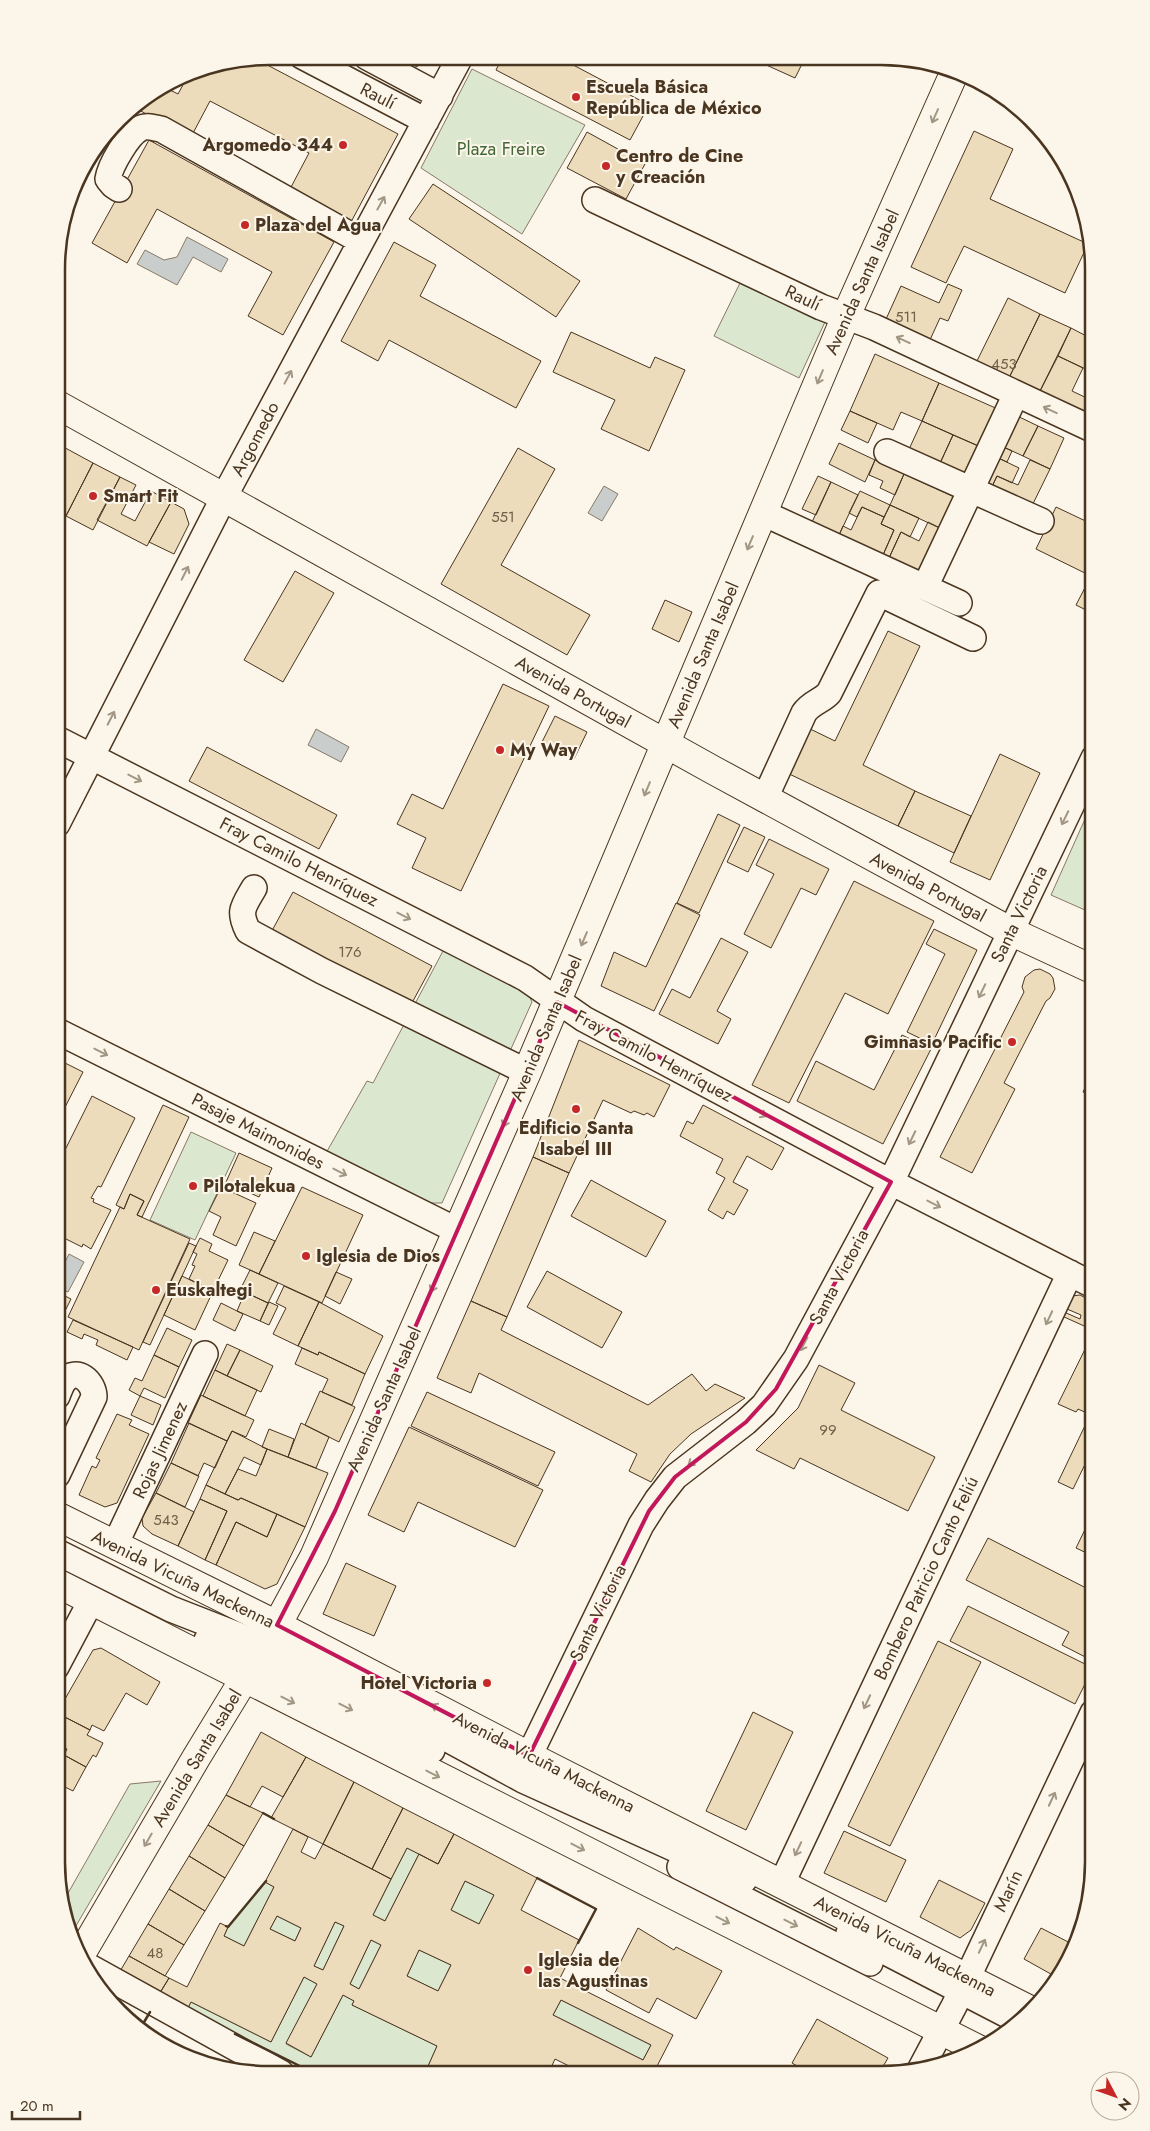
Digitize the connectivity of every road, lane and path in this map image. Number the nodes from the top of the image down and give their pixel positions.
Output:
1 (319, 65) edge
2 (383, 65) edge
3 (456, 65) edge
4 (952, 78) edge
5 (440, 96) junction
6 (426, 121) junction
7 (119, 189) dead end
8 (595, 200) dead end
9 (361, 241) junction
10 (846, 316) junction
11 (1016, 394) junction
12 (65, 409) edge
13 (1085, 426) edge
14 (887, 452) dead end
15 (971, 490) junction
16 (224, 497) junction
17 (763, 513) junction
18 (1042, 521) dead end
19 (925, 587) junction
20 (960, 603) dead end
21 (973, 638) dead end
22 (65, 742) edge
23 (666, 744) junction
24 (92, 756) junction
25 (1085, 777) edge
26 (764, 798) junction
27 (65, 808) edge
28 (254, 888) dead end
29 (1010, 932) junction
30 (1085, 966) edge
31 (557, 1002) junction
32 (65, 1034) edge
33 (527, 1072) junction
34 (891, 1182) junction
35 (458, 1231) junction
36 (1070, 1273) junction
37 (1085, 1281) edge
38 (205, 1354) dead end
39 (65, 1380) edge
40 (65, 1459) edge
41 (65, 1520) edge
42 (116, 1545) junction
43 (65, 1556) edge
44 (65, 1570) edge
45 (65, 1588) edge
46 (92, 1601) junction
47 (65, 1650) edge
48 (260, 1653) junction
49 (1085, 1730) edge
50 (529, 1756) junction
51 (782, 1883) junction
52 (85, 1948) edge
53 (96, 1971) edge
54 (961, 1991) junction
55 (1023, 2008) edge
56 (1013, 2017) edge
57 (1000, 2028) edge
58 (941, 2031) junction
59 (970, 2045) edge
60 (925, 2061) edge
61 (268, 2066) edge

1 - 6 street, Raulí
2 - 5 street, Raulí
3 - 5 street, Argomedo
4 -> 10 main road, Avenida Santa Isabel
5 - 6 street, Argomedo
9 -> 6 street, Argomedo
7 - 9 street
8 - 10 street, Raulí
16 -> 9 street, Argomedo
11 -> 10 street, Raulí
10 -> 17 main road, Avenida Santa Isabel
13 -> 11 street, Raulí
11 - 15 street
12 - 16 main road, Avenida Portugal
14 - 15 street
15 - 18 street
15 - 19 street
16 - 23 main road, Avenida Portugal
24 -> 16 street, Argomedo
17 - 19 street
17 -> 23 main road, Avenida Santa Isabel
19 - 20 street
21 - 26 street
22 - 24 street, Fray Camilo Henríquez
23 - 26 main road, Avenida Portugal
23 -> 31 main road, Avenida Santa Isabel
24 - 27 street, Argomedo
24 -> 31 street, Fray Camilo Henríquez
25 -> 29 street, Santa Victoria
26 - 29 main road, Avenida Portugal
28 - 33 street
29 - 30 main road, Avenida Portugal
29 -> 34 street, Santa Victoria
31 - 33 main road, Avenida Santa Isabel
31 -> 34 street, Fray Camilo Henríquez
32 -> 35 street, Pasaje Maimonides
33 -> 35 main road, Avenida Santa Isabel
34 -> 36 street, Fray Camilo Henríquez
34 -> 50 street, Santa Victoria
35 -> 48 main road, Avenida Santa Isabel
36 - 37 street, Fray Camilo Henríquez
36 -> 51 street, Bombero Patricio Canto Feliú
38 - 42 street, Rojas Jimenez
39 - 40 street
41 - 42 main road, Avenida Vicuña Mackenna
42 - 48 main road, Avenida Vicuña Mackenna
43 - 48 street
44 - 48 street
45 - 46 main road, Avenida Vicuña Mackenna
46 - 47 street
46 - 48 main road, Avenida Vicuña Mackenna
50 -> 48 main road, Avenida Vicuña Mackenna
48 -> 52 main road, Avenida Santa Isabel
48 - 54 street
48 -> 58 main road, Avenida Vicuña Mackenna
54 -> 49 street, Marín
50 - 51 main road, Avenida Vicuña Mackenna
51 - 54 main road, Avenida Vicuña Mackenna
53 - 61 street
54 - 55 main road, Avenida Vicuña Mackenna
54 - 56 street
54 - 57 street
54 - 58 street, Marín
58 - 59 main road, Avenida Vicuña Mackenna
58 - 60 street, Marín

